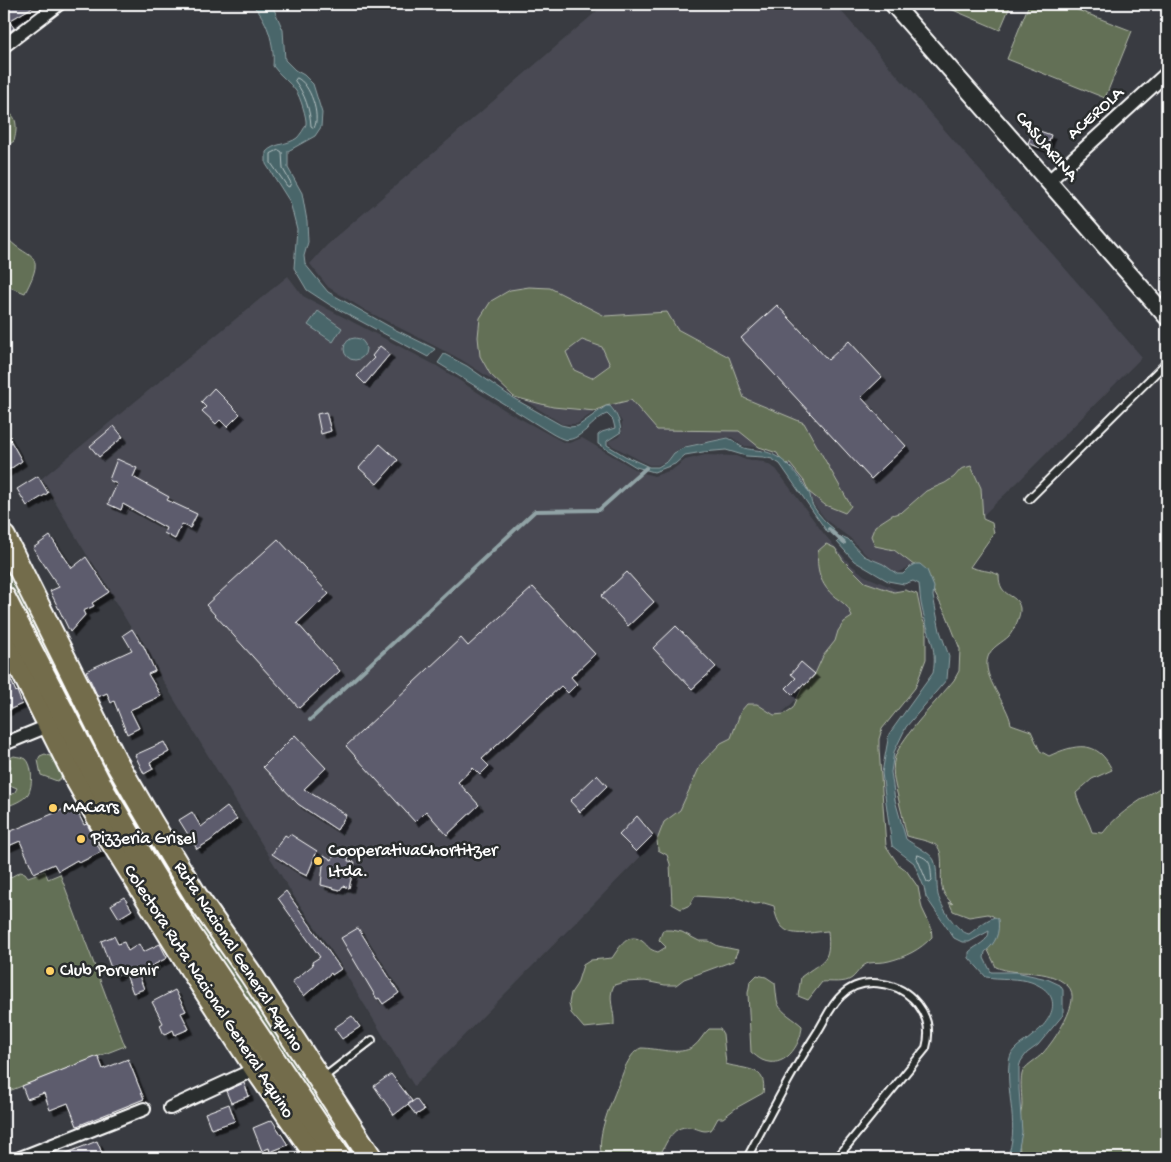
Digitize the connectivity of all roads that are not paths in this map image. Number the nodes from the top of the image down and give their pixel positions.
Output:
1 (59, 4) edge
2 (893, 4) edge
3 (44, 9) edge
4 (4, 46) edge
5 (1167, 73) edge
6 (1049, 180) junction
7 (1167, 317) edge
8 (1167, 362) edge
9 (1029, 499) dead end
10 (4, 537) edge
11 (4, 598) edge
12 (4, 637) edge
13 (48, 726) junction
14 (4, 744) edge
15 (191, 936) junction
16 (372, 1040) dead end
17 (255, 1069) junction
18 (320, 1080) junction
19 (170, 1108) dead end
20 (144, 1109) dead end
21 (301, 1133) junction
22 (20, 1158) edge
23 (318, 1158) edge
24 (340, 1158) edge
25 (372, 1158) edge
26 (747, 1158) edge
27 (837, 1158) edge

1 - 3 street
2 - 6 street, CASUARINA
3 - 4 street
5 - 6 street, ACEROLA
6 - 7 street, CASUARINA
8 - 9 lane
10 - 18 highway, Ruta Nacional General Aquino
11 - 15 highway, Ruta Nacional General Aquino
12 - 13 main road, Colectora Ruta Nacional General Aquino
13 - 14 street
13 - 17 main road, Colectora Ruta Nacional General Aquino
15 - 21 main road
15 - 24 highway, Ruta Nacional General Aquino
16 - 18 lane
17 - 19 street
17 - 21 main road, Colectora Ruta Nacional General Aquino
18 - 25 highway, Ruta Nacional General Aquino
20 - 22 street
21 - 23 main road, Colectora Ruta Nacional General Aquino
26 - 27 lane

